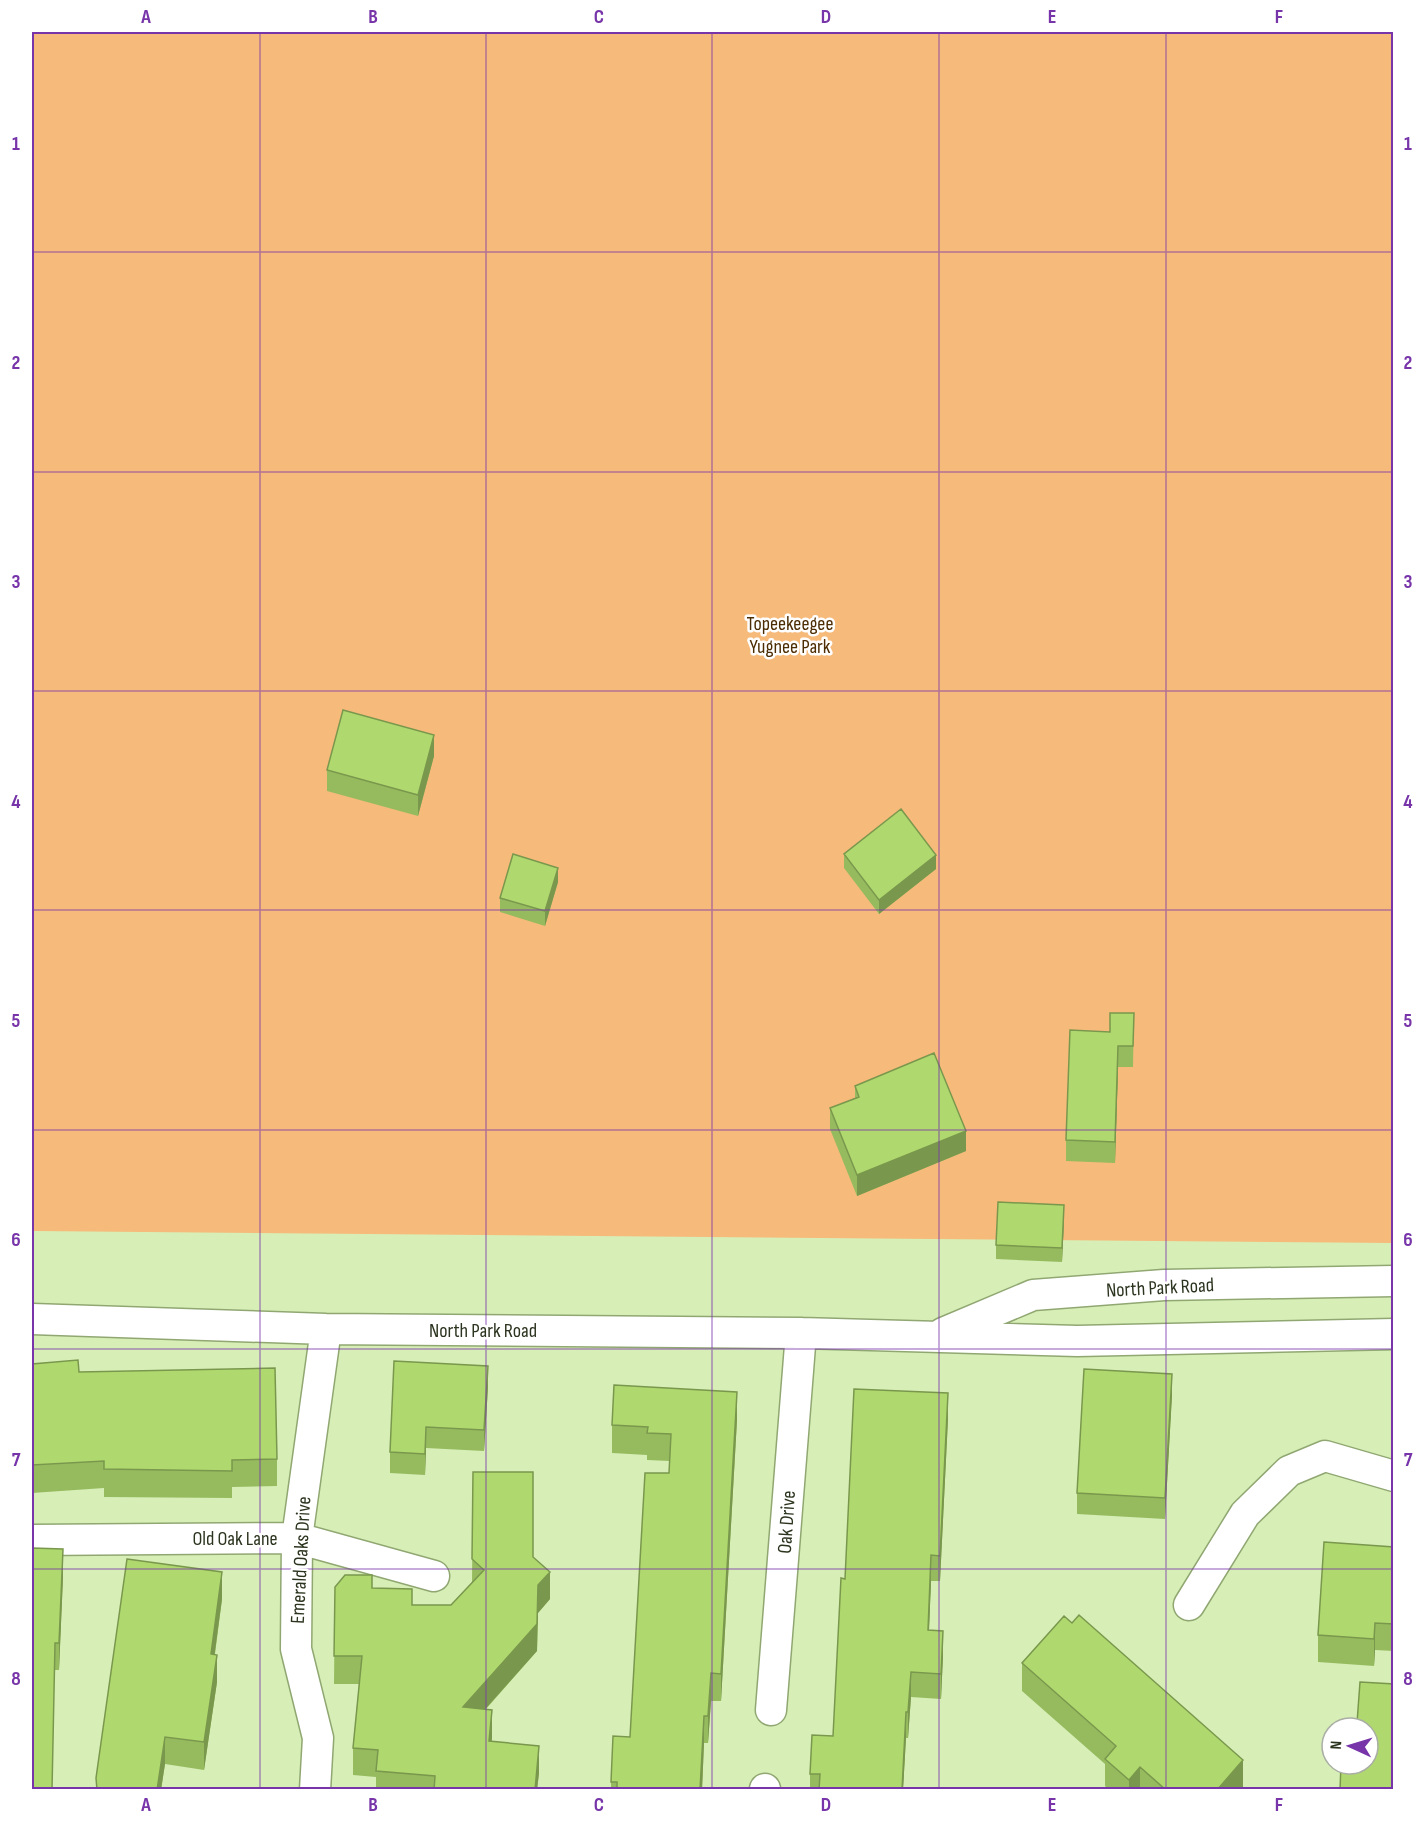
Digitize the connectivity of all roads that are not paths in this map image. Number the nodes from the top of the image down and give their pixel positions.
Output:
1 (1394, 1281) edge
2 (32, 1319) edge
3 (326, 1329) junction
4 (801, 1333) junction
5 (1394, 1334) edge
6 (935, 1337) junction
7 (1394, 1476) edge
8 (297, 1538) junction
9 (32, 1540) edge
10 (434, 1576) dead end
11 (1189, 1605) dead end
12 (771, 1710) dead end
13 (315, 1790) edge

1 - 6 street, North Park Road
2 - 3 street, North Park Road
3 - 4 street, North Park Road
3 - 8 street, Emerald Oaks Drive
4 - 6 street, North Park Road
4 - 12 street, Oak Drive
5 - 6 street, North Park Road
7 - 11 street
8 - 9 street, Old Oak Lane
8 - 10 street, Old Oak Lane
8 - 13 street, Emerald Oaks Drive

